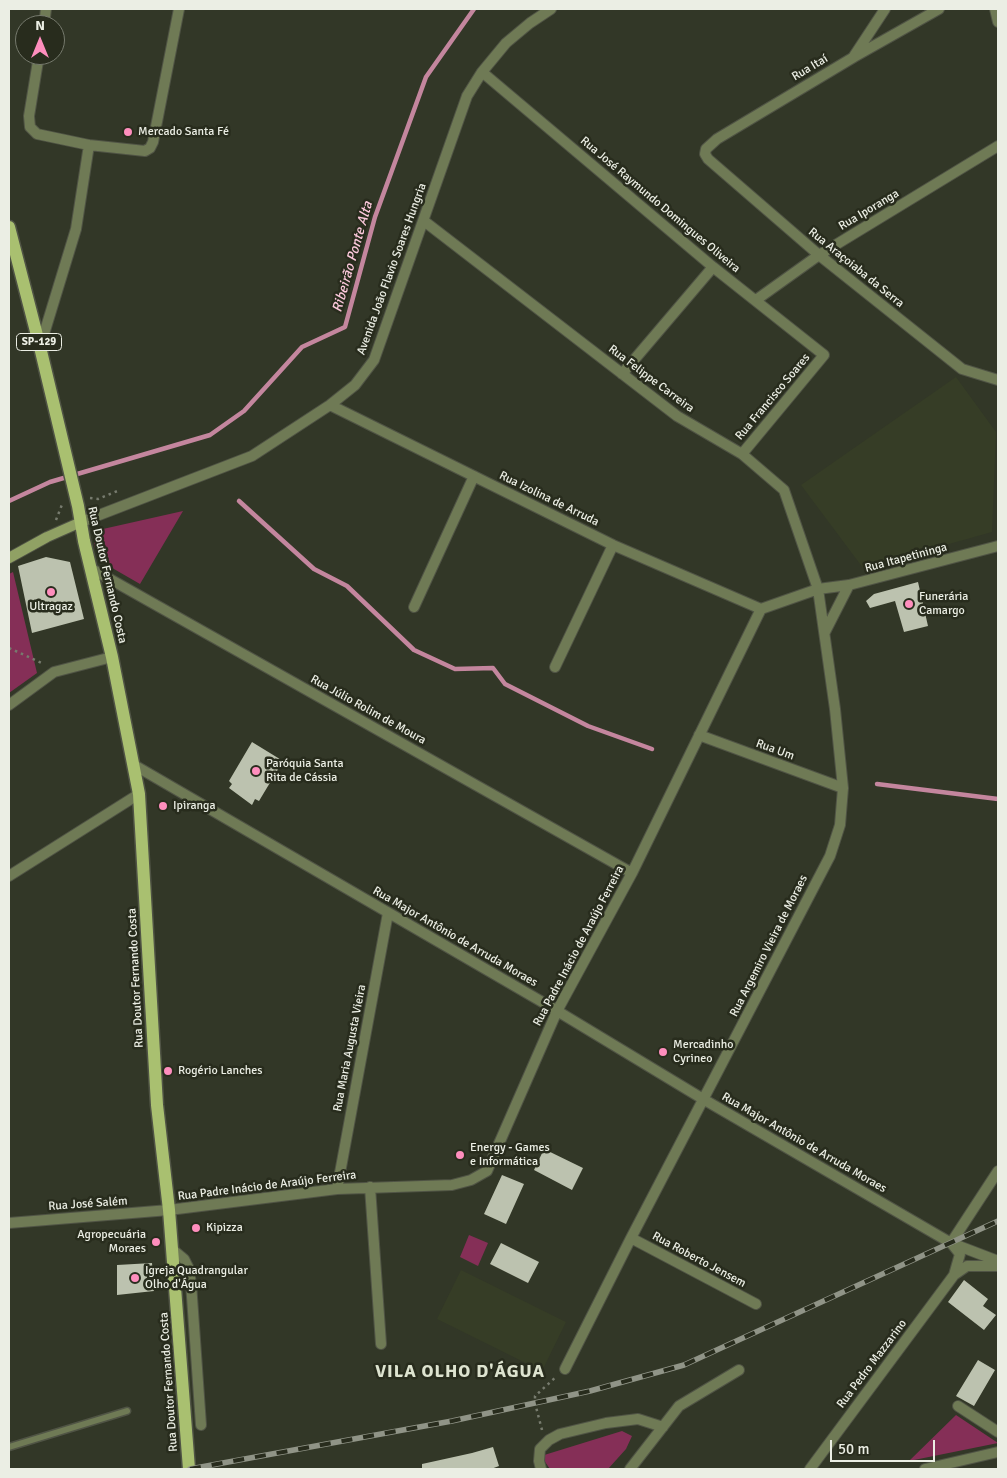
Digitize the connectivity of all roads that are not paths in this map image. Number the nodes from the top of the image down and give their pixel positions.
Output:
1 (179, 9) edge
2 (551, 9) edge
3 (884, 9) edge
4 (939, 9) edge
5 (995, 9) edge
6 (998, 22) edge
7 (854, 56) junction
8 (37, 65) edge
9 (482, 72) junction
10 (89, 145) junction
11 (998, 146) edge
12 (708, 159) joint
13 (424, 221) junction
14 (9, 227) edge
15 (819, 255) junction
16 (713, 267) junction
17 (756, 300) junction
18 (40, 347) junction
19 (824, 355) joint
20 (622, 374) junction
21 (998, 380) edge
22 (330, 405) junction
23 (742, 454) junction
24 (474, 476) junction
25 (81, 522) junction
26 (613, 545) junction
27 (998, 546) edge
28 (9, 558) edge
29 (92, 570) junction
30 (849, 585) junction
31 (818, 588) junction
32 (414, 607) dead end
33 (760, 609) junction
34 (825, 632) junction
35 (112, 657) junction
36 (555, 667) dead end
37 (9, 705) edge
38 (699, 735) junction
39 (134, 766) junction
40 (843, 788) junction
41 (140, 794) junction
42 (632, 873) junction
43 (9, 876) edge
44 (388, 913) junction
45 (557, 1011) junction
46 (704, 1099) junction
47 (998, 1171) edge
48 (998, 1183) edge
49 (370, 1186) junction
50 (988, 1188) junction
51 (337, 1189) junction
52 (169, 1210) junction
53 (9, 1222) edge
54 (631, 1238) junction
55 (951, 1243) junction
56 (172, 1249) junction
57 (998, 1261) edge
58 (998, 1266) edge
59 (954, 1275) junction
60 (756, 1304) dead end
61 (381, 1344) dead end
62 (565, 1369) road end
63 (739, 1370) dead end
64 (958, 1406) dead end
65 (127, 1411) dead end
66 (200, 1425) dead end
67 (663, 1427) junction
68 (998, 1432) edge
69 (9, 1447) edge
70 (998, 1452) edge
71 (189, 1469) edge
72 (541, 1469) edge
73 (630, 1469) edge
74 (810, 1469) edge
75 (925, 1469) edge

1 - 10 street
2 - 9 street, Avenida João Flavio Soares Hungria
3 - 7 street
4 - 7 street, Rua Itaí
5 - 6 street
7 - 12 street, Rua Itaí
8 - 10 street
9 - 13 street, Avenida João Flavio Soares Hungria
9 - 16 street, Rua José Raymundo Domingues Oliveira
10 - 18 street
11 - 15 street, Rua Iporanga
12 - 15 street, Rua Araçoiaba da Serra
13 - 20 street, Rua Felippe Carreira
13 - 22 street, Avenida João Flavio Soares Hungria
14 - 18 main road, SP-129
15 - 17 street, Rua Iporanga
15 - 21 street, Rua Araçoiaba da Serra
16 - 17 street, Rua José Raymundo Domingues Oliveira
16 - 20 street
17 - 19 street, Rua José Raymundo Domingues Oliveira
18 - 25 main road, Rua Doutor Fernando Costa / SP-129
19 - 23 street, Rua Francisco Soares
20 - 23 street, Rua Felippe Carreira
22 - 24 street, Rua Izolina de Arruda
22 - 25 street, Avenida João Flavio Soares Hungria
23 - 31 street, Rua Felippe Carreira
24 - 26 street, Rua Izolina de Arruda
24 - 32 street
25 - 28 main road
25 - 29 main road, Rua Doutor Fernando Costa
26 - 33 street, Rua Izolina de Arruda
26 - 36 street
27 - 30 street, Rua Itapetininga
29 - 35 main road, Rua Doutor Fernando Costa
29 - 42 street, Rua Júlio Rolim de Moura
30 - 31 street, Rua Itapetininga
30 - 34 street
31 - 33 street
31 - 34 street, Rua Argemiro Vieira de Moraes
33 - 38 street, Rua Padre Inácio de Araújo Ferreira
34 - 40 street, Rua Argemiro Vieira de Moraes
35 - 37 street
35 - 39 main road, Rua Doutor Fernando Costa
38 - 40 street, Rua Um
38 - 42 street, Rua Padre Inácio de Araújo Ferreira
39 - 41 main road, Rua Doutor Fernando Costa
39 - 44 street, Rua Major Antônio de Arruda Moraes
40 - 46 street, Rua Argemiro Vieira de Moraes
41 - 43 street
41 - 52 main road, Rua Doutor Fernando Costa
42 - 45 street, Rua Padre Inácio de Araújo Ferreira
44 - 45 street, Rua Major Antônio de Arruda Moraes
44 - 51 street, Rua Maria Augusta Vieira
45 - 46 street, Rua Major Antônio de Arruda Moraes
45 - 49 street, Rua Padre Inácio de Araújo Ferreira
46 - 54 street, Rua Argemiro Vieira de Moraes
46 - 55 street, Rua Major Antônio de Arruda Moraes
47 - 50 street
48 - 50 lane
49 - 51 street, Rua Padre Inácio de Araújo Ferreira
49 - 61 street
50 - 55 street
51 - 52 street, Rua Padre Inácio de Araújo Ferreira
52 - 53 street, Rua José Salém
52 - 56 main road, Rua Doutor Fernando Costa
54 - 60 street, Rua Roberto Jensem
54 - 62 street, Rua Argemiro Vieira de Moraes
55 - 57 street, Rua Major Antônio de Arruda Moraes
55 - 59 street, Rua Pedro Mazzarino
56 - 66 street
56 - 71 main road, Rua Doutor Fernando Costa
58 - 59 street
59 - 74 street, Rua Pedro Mazzarino
63 - 67 street
64 - 68 street
65 - 69 lane
67 - 72 street
67 - 73 street
70 - 75 street

